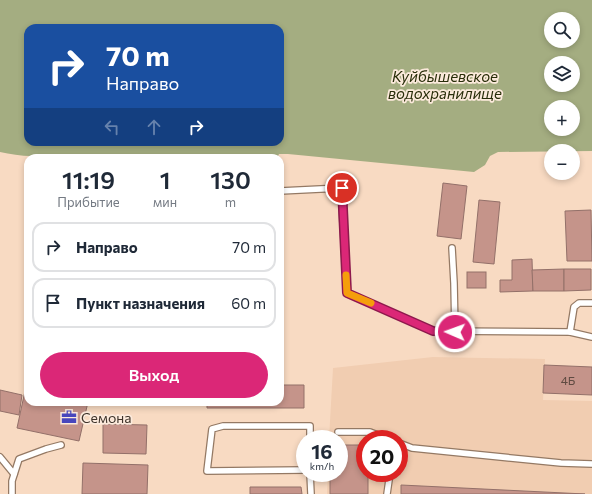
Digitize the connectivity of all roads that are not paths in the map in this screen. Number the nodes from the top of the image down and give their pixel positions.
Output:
1 (284, 191) edge
2 (452, 248) dead end
3 (592, 303) edge
4 (455, 332) junction
5 (570, 332) junction
6 (592, 337) edge
7 (310, 430) edge
8 (61, 445) dead end
9 (408, 446) edge
10 (0, 457) edge
11 (592, 464) edge
12 (296, 470) edge
13 (14, 474) junction
14 (310, 482) edge
15 (389, 482) edge
16 (12, 494) edge
17 (311, 494) edge
18 (387, 494) edge

1 - 4 lane
2 - 4 lane
3 - 5 lane
4 - 5 lane
5 - 6 lane
7 - 12 lane
8 - 13 lane
9 - 11 lane
10 - 13 lane
13 - 16 lane
14 - 17 lane
15 - 18 lane

